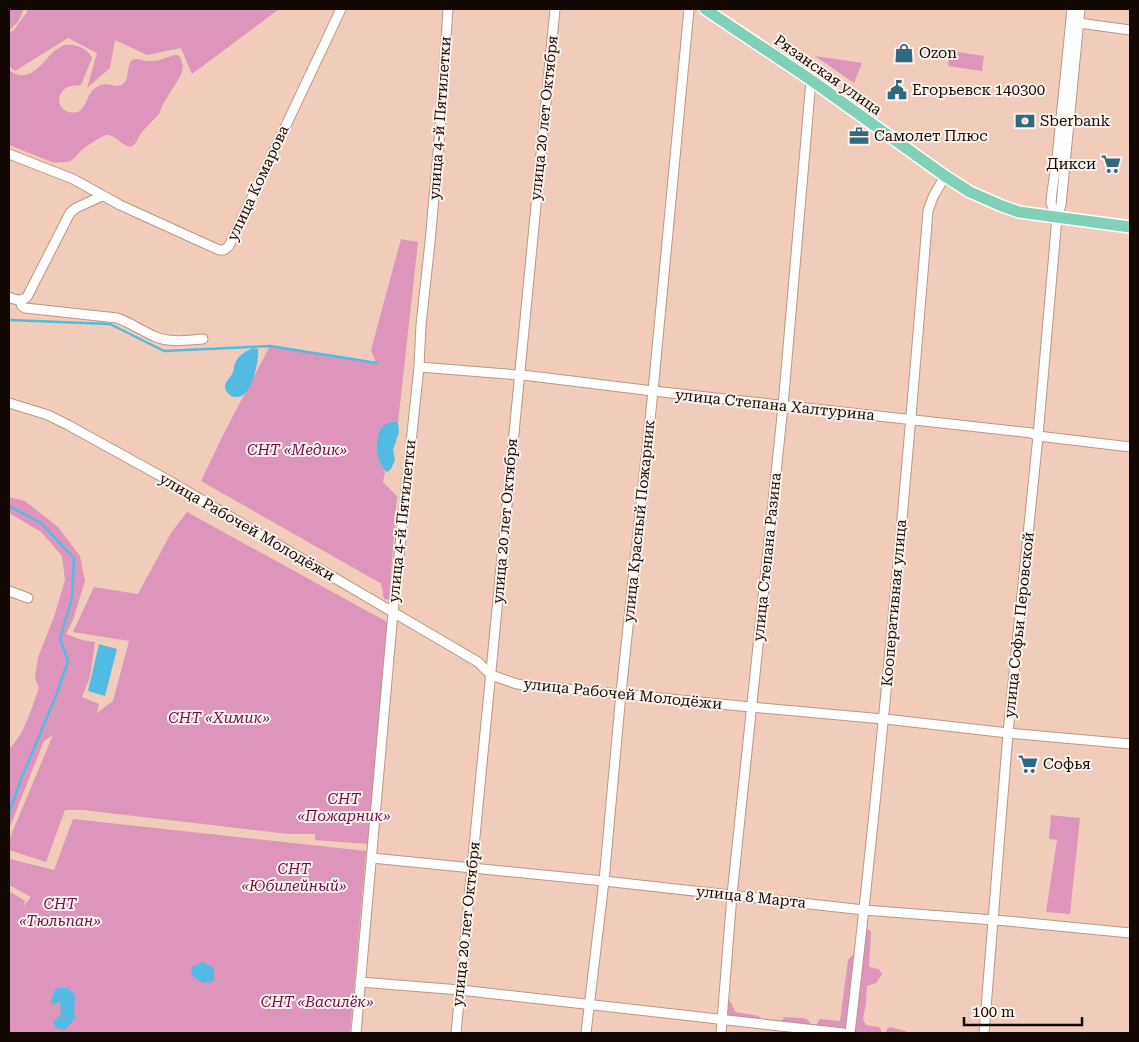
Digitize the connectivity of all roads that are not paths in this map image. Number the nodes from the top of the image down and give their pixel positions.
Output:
1 (341, 9) edge
2 (448, 9) edge
3 (555, 9) edge
4 (688, 9) edge
5 (705, 9) edge
6 (1072, 9) edge
7 (1080, 9) edge
8 (1079, 23) junction
9 (1130, 30) edge
10 (811, 80) junction
11 (9, 154) edge
12 (945, 176) junction
13 (102, 196) junction
14 (1057, 217) junction
15 (1130, 227) edge
16 (9, 297) edge
17 (20, 300) junction
18 (203, 339) dead end
19 (419, 368) junction
20 (519, 375) junction
21 (653, 391) junction
22 (9, 403) edge
23 (783, 406) junction
24 (912, 420) junction
25 (1038, 436) junction
26 (1130, 447) edge
27 (9, 591) edge
28 (28, 598) dead end
29 (393, 612) junction
30 (491, 675) junction
31 (621, 693) junction
32 (751, 707) junction
33 (883, 719) junction
34 (1008, 733) junction
35 (1130, 744) edge
36 (372, 858) junction
37 (472, 868) junction
38 (604, 881) junction
39 (732, 895) junction
40 (864, 910) junction
41 (994, 920) junction
42 (1130, 933) edge
43 (360, 982) junction
44 (460, 990) junction
45 (589, 1005) junction
46 (722, 1020) junction
47 (356, 1033) edge
48 (456, 1033) edge
49 (586, 1033) edge
50 (721, 1033) edge
51 (843, 1033) edge
52 (850, 1033) edge
53 (984, 1033) edge

1 - 13 street, улица Комарова
2 - 19 street, улица 4-й Пятилетки
3 - 20 street, улица 20 лет Октября
4 - 21 street, улица Красный Пожарник
5 - 10 main road, Рязанская улица
6 - 14 street, улица Софьи Перовской
7 - 8 street, улица Софьи Перовской
8 - 9 street
8 - 14 street, улица Софьи Перовской
10 - 12 main road, Рязанская улица
10 - 23 street, улица Степана Разина
11 - 13 street, улица Комарова
12 - 14 main road, Рязанская улица
12 - 24 street, Кооперативная улица
13 - 17 street
14 - 15 main road, Рязанская улица
14 - 25 street, улица Софьи Перовской
16 - 17 street
17 - 18 street
19 - 20 street, улица Степана Халтурина
19 - 29 street, улица 4-й Пятилетки
20 - 21 street, улица Степана Халтурина
20 - 30 street, улица 20 лет Октября
21 - 23 street, улица Степана Халтурина
21 - 31 street, улица Красный Пожарник
22 - 29 street, улица Рабочей Молодёжи
23 - 24 street, улица Степана Халтурина
23 - 32 street, улица Степана Разина
24 - 25 street, улица Степана Халтурина
24 - 33 street, Кооперативная улица
25 - 26 street, улица Степана Халтурина
25 - 34 street, улица Софьи Перовской
27 - 28 street
29 - 30 street, улица Рабочей Молодёжи
29 - 36 street, улица 4-й Пятилетки
30 - 31 street, улица Рабочей Молодёжи
30 - 37 street, улица 20 лет Октября
31 - 32 street, улица Рабочей Молодёжи
31 - 38 street, улица Красный Пожарник
32 - 33 street, улица Рабочей Молодёжи
32 - 39 street, улица Степана Разина
33 - 34 street, улица Рабочей Молодёжи
33 - 40 street, Кооперативная улица
34 - 35 street, улица Рабочей Молодёжи
34 - 41 street, улица Софьи Перовской
36 - 37 street, улица 8 Марта
36 - 43 street, улица 4-й Пятилетки
37 - 38 street, улица 8 Марта
37 - 44 street, улица 20 лет Октября
38 - 39 street, улица 8 Марта
38 - 45 street, улица Красный Пожарник
39 - 40 street, улица 8 Марта
39 - 46 street, улица Степана Разина
40 - 41 street, улица 8 Марта
40 - 52 street, Кооперативная улица
41 - 42 street, улица 8 Марта
41 - 53 street, улица Софьи Перовской
43 - 44 street
43 - 47 street, улица 4-й Пятилетки
44 - 45 street
44 - 48 street, улица 20 лет Октября
45 - 46 street
45 - 49 street, улица Красный Пожарник
46 - 50 street, улица Степана Разина
46 - 51 street

